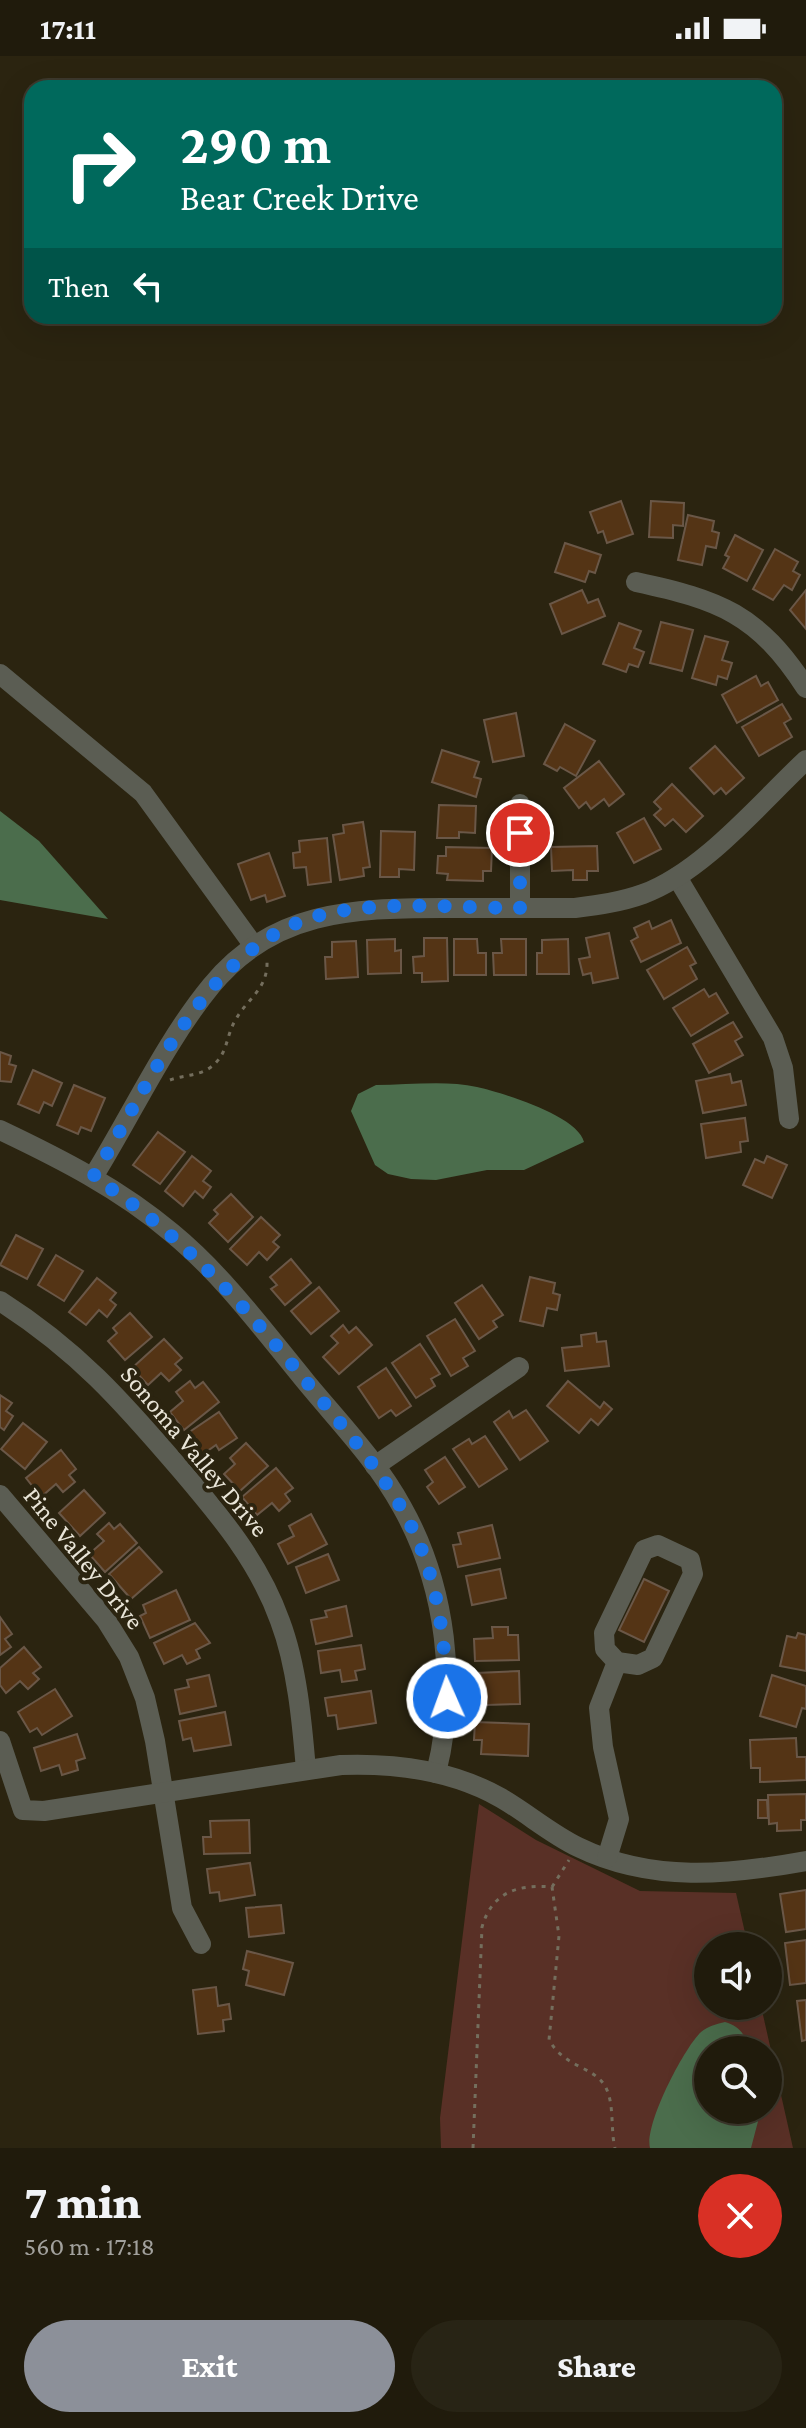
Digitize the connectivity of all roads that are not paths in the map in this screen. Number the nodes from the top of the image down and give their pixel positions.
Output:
1 (636, 582) dead end
2 (0, 674) edge
3 (806, 688) edge
4 (806, 760) edge
5 (520, 804) dead end
6 (677, 877) junction
7 (520, 908) junction
8 (260, 952) junction
9 (789, 1119) dead end
10 (0, 1130) edge
11 (93, 1177) junction
12 (0, 1301) edge
13 (519, 1367) dead end
14 (375, 1466) junction
15 (0, 1495) edge
16 (617, 1662) junction
17 (0, 1741) edge
18 (306, 1770) junction
19 (436, 1773) junction
20 (165, 1793) junction
21 (607, 1858) junction
22 (806, 1861) edge
23 (201, 1944) dead end

1 - 3 street
2 - 8 street
4 - 6 street
5 - 7 street
6 - 7 street
6 - 9 street
7 - 8 street
8 - 11 street
10 - 11 street
11 - 14 street
12 - 18 street, Sonoma Valley Drive
13 - 14 street
14 - 19 street
15 - 20 street, Pine Valley Drive
16 - 16 street
16 - 21 street
17 - 20 street
18 - 19 street
18 - 20 street
19 - 21 street
20 - 23 street, Pine Valley Drive
21 - 22 street

